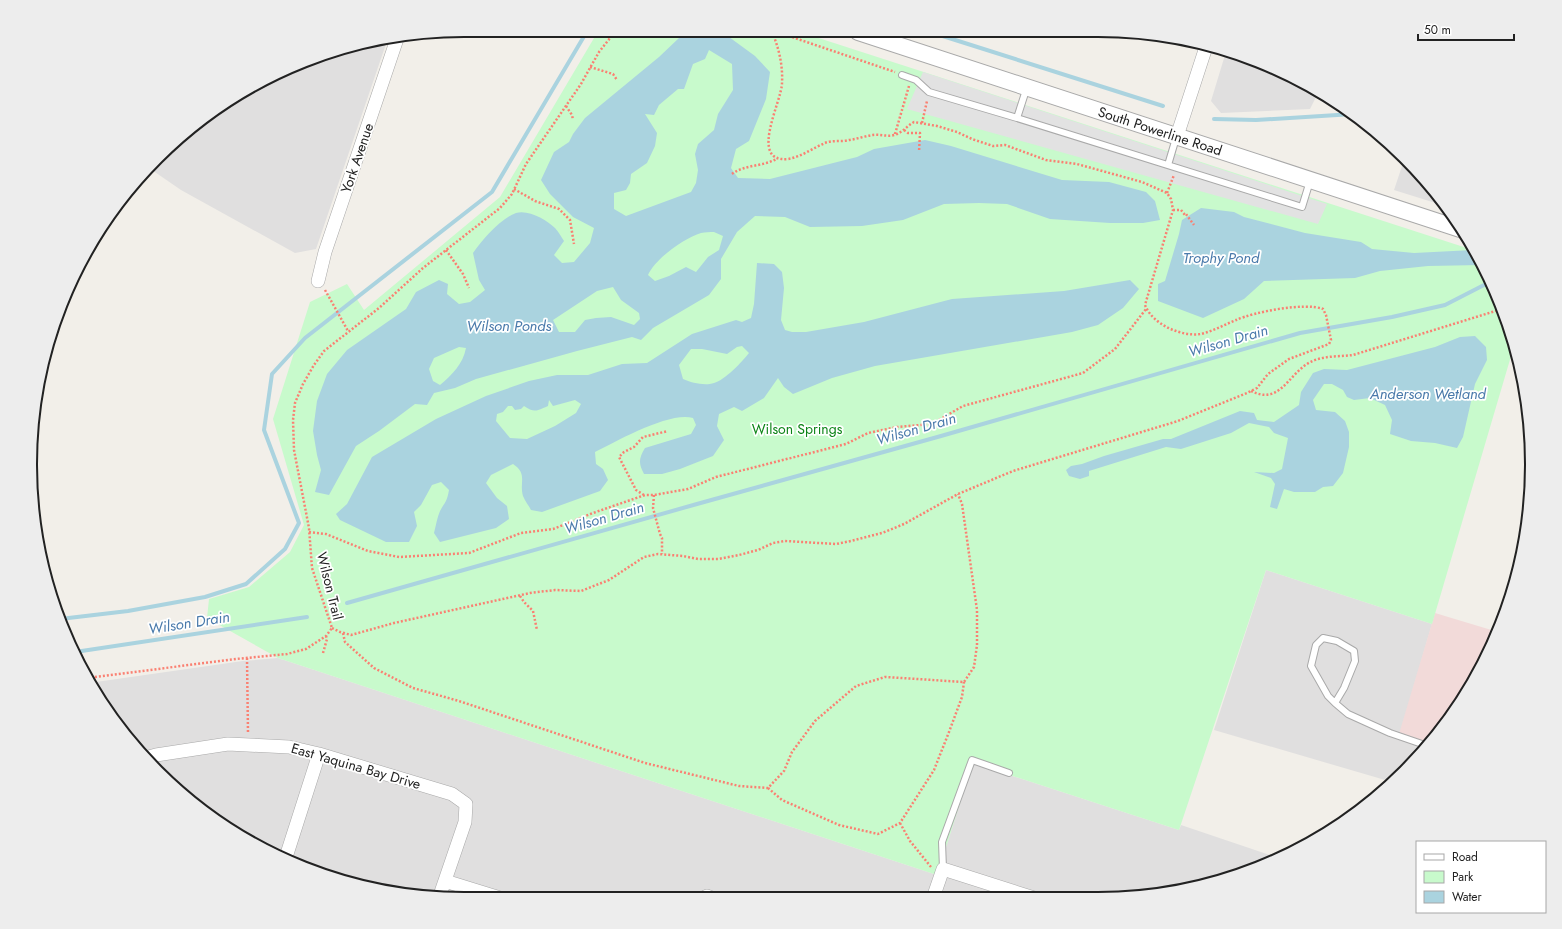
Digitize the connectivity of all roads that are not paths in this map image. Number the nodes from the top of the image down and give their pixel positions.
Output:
1 (873, 37) edge
2 (396, 43) edge
3 (1205, 51) edge
4 (902, 75) road end
5 (1027, 87) junction
6 (1017, 118) junction
7 (1177, 136) junction
8 (1168, 165) junction
9 (1310, 181) junction
10 (1453, 227) edge
11 (318, 281) dead end
12 (1335, 702) junction
13 (1421, 744) edge
14 (319, 754) junction
15 (152, 756) edge
16 (1009, 773) dead end
17 (287, 853) edge
18 (942, 874) junction
19 (445, 881) junction
20 (442, 891) edge
21 (481, 892) edge
22 (935, 892) edge
23 (1011, 892) edge

1 - 5 street, South Powerline Road
2 - 11 street, York Avenue
3 - 7 street
4 - 6 lane
5 - 6 lane
5 - 7 street, South Powerline Road
6 - 8 lane
7 - 8 lane
7 - 9 street, South Powerline Road
8 - 9 lane
9 - 10 street, South Powerline Road
12 - 12 lane
12 - 13 lane
14 - 15 street, East Yaquina Bay Drive
14 - 17 street
14 - 19 street, East Yaquina Bay Drive
16 - 18 lane
18 - 22 street
18 - 23 street
19 - 20 street
19 - 21 street

